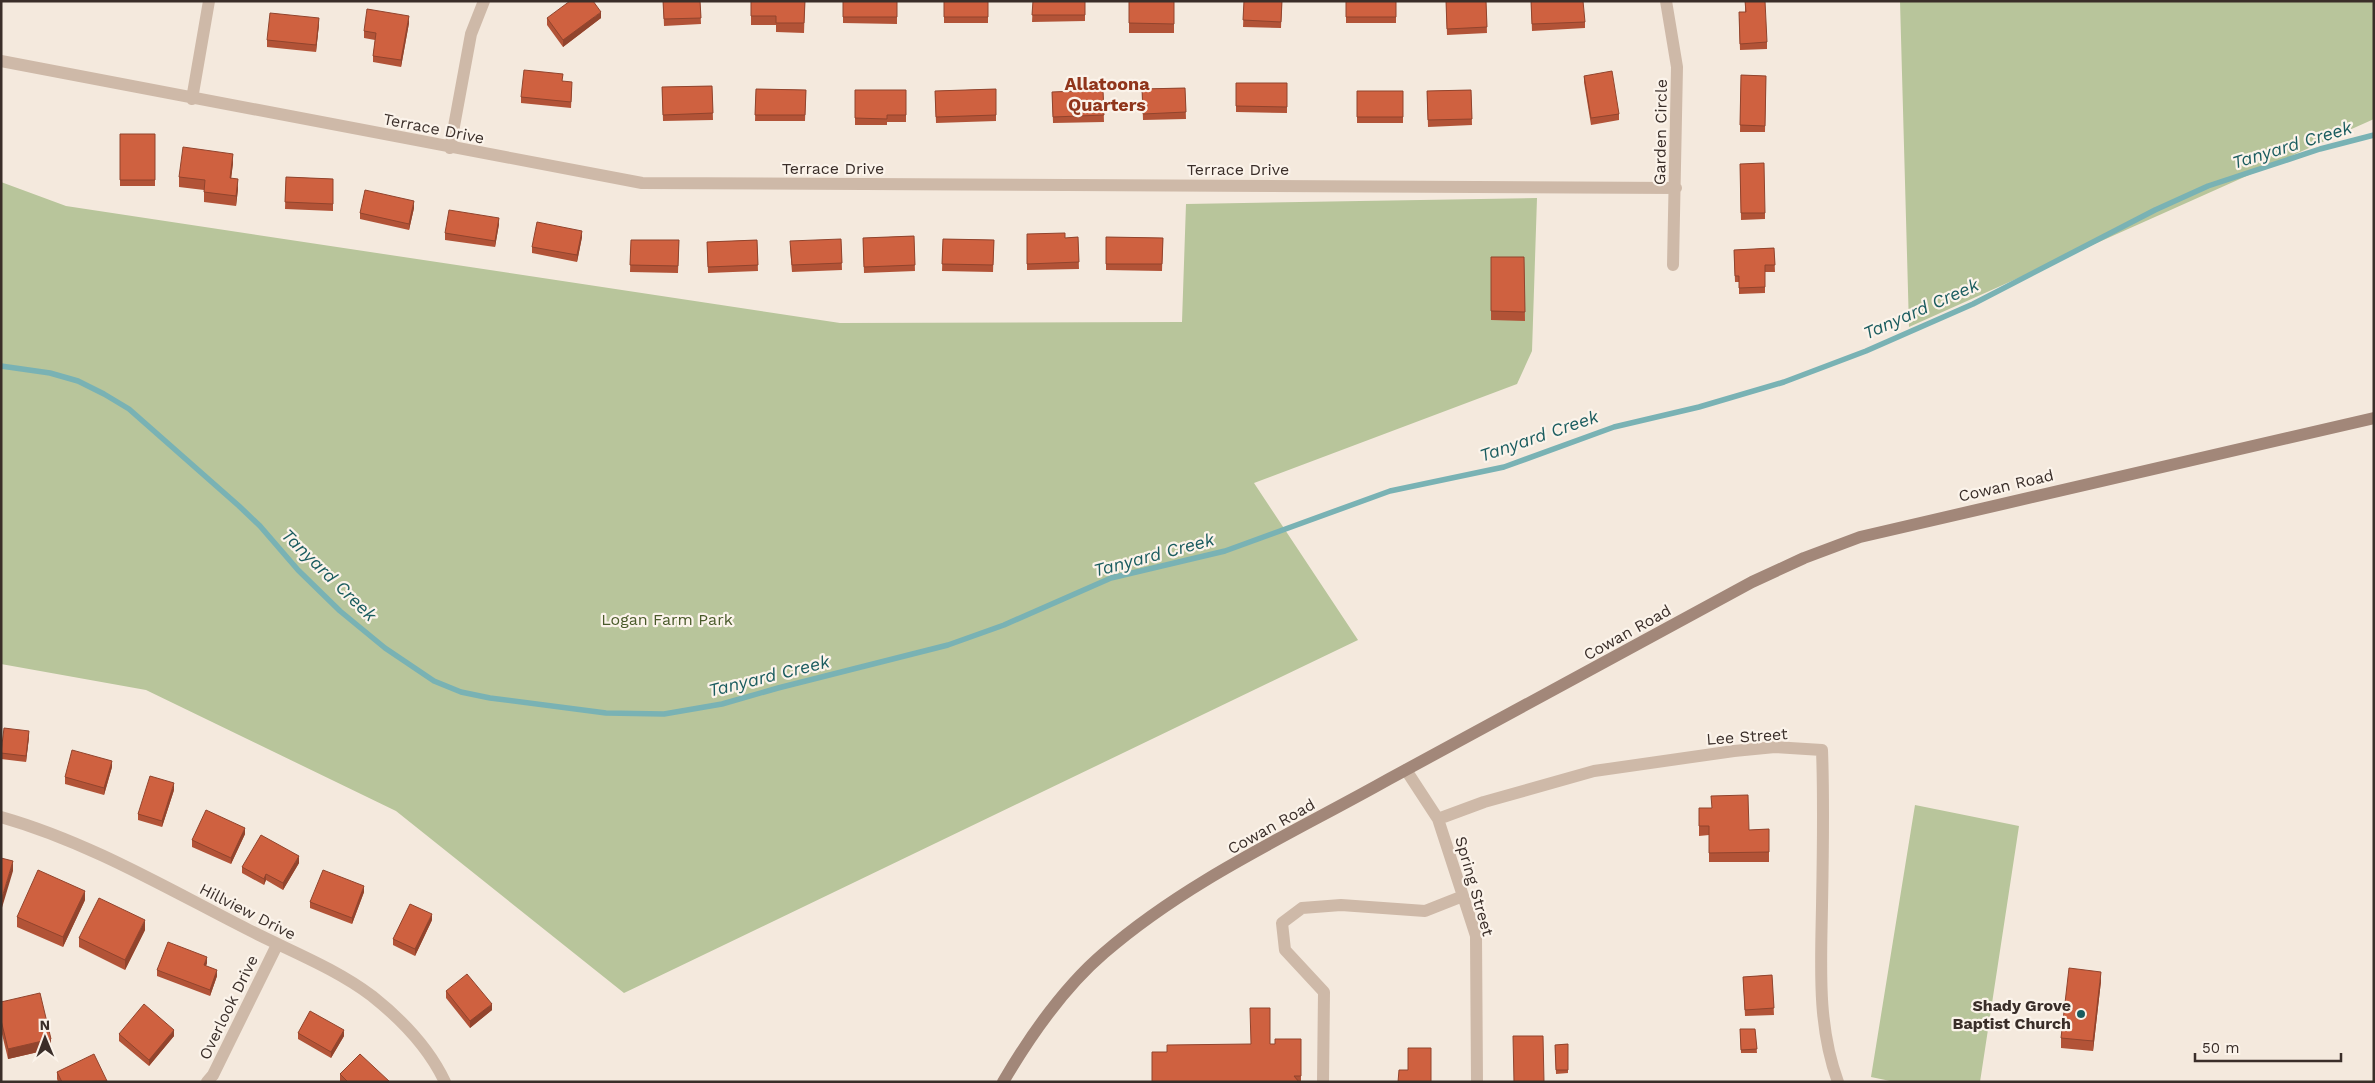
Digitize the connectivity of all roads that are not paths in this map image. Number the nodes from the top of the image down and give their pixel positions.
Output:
1 (209, 1) edge
2 (484, 1) edge
3 (1666, 1) edge
4 (1, 61) edge
5 (192, 99) junction
6 (450, 148) junction
7 (1676, 188) junction
8 (1673, 265) dead end
9 (2374, 418) edge
10 (1406, 770) junction
11 (1, 817) edge
12 (1438, 819) junction
13 (1463, 896) junction
14 (277, 944) junction
15 (207, 1082) edge
16 (445, 1082) edge
17 (1002, 1082) edge
18 (1323, 1082) edge
19 (1477, 1082) edge
20 (1838, 1082) edge

1 - 5 street
2 - 6 street
3 - 7 street, Garden Circle
4 - 5 street, Terrace Drive
5 - 6 street, Terrace Drive
6 - 7 street, Terrace Drive
7 - 8 street, Garden Circle
9 - 10 main road, Cowan Road
10 - 12 street, Spring Street
10 - 17 main road, Cowan Road
11 - 14 street, Hillview Drive
12 - 13 street, Spring Street
12 - 20 street, Lee Street
13 - 18 street
13 - 19 street, Spring Street
14 - 15 street, Overlook Drive
14 - 16 street, Hillview Drive

